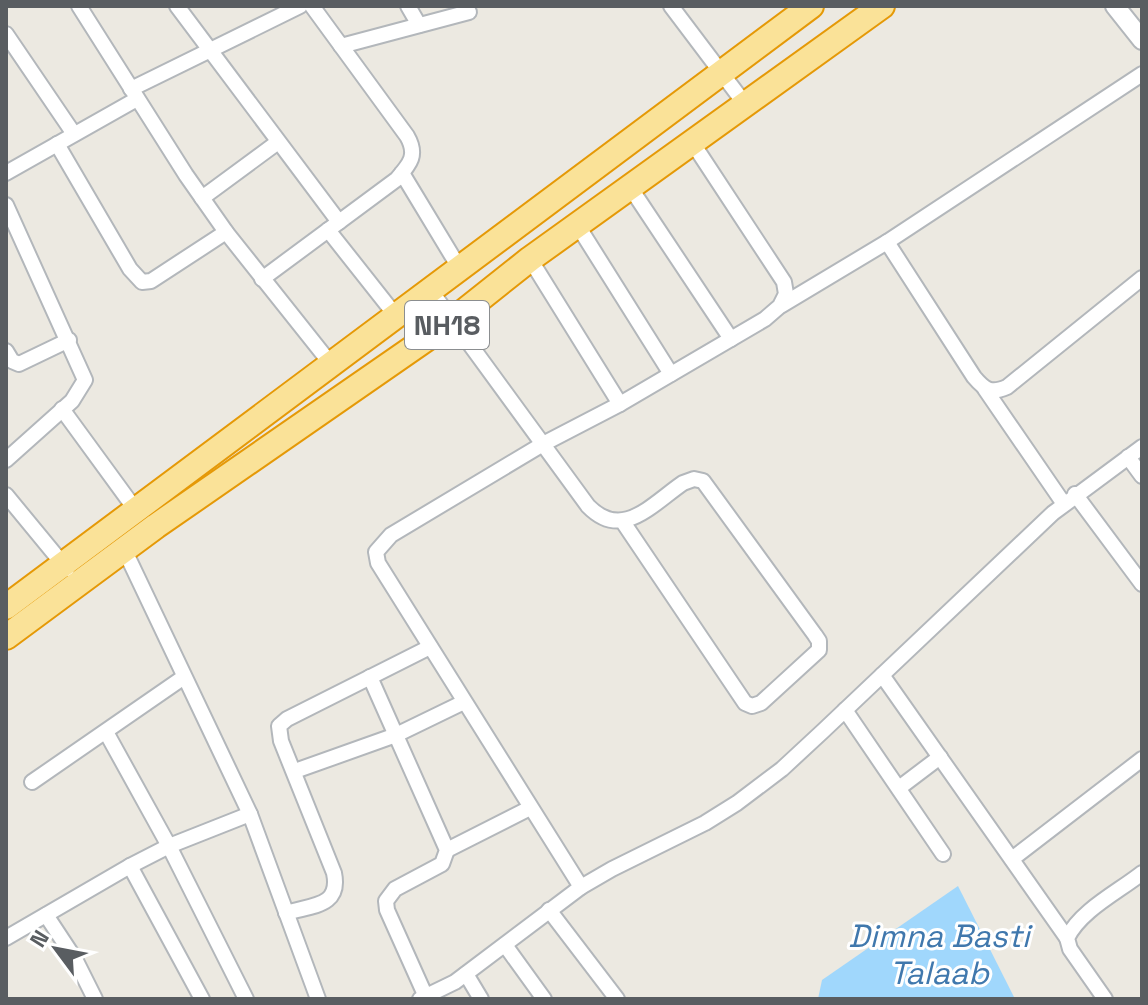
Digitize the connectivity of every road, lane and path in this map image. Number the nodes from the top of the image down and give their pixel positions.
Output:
1 (79, 6) edge
2 (177, 6) edge
3 (300, 6) edge
4 (312, 6) edge
5 (408, 6) edge
6 (671, 6) edge
7 (811, 6) edge
8 (882, 6) edge
9 (1115, 6) edge
10 (469, 12) dead end
11 (419, 25) junction
12 (6, 34) edge
13 (1142, 40) edge
14 (341, 46) junction
15 (208, 50) junction
16 (723, 72) junction
17 (1142, 74) edge
18 (134, 94) junction
19 (745, 104) junction
20 (74, 134) junction
21 (278, 142) junction
22 (692, 142) junction
23 (57, 144) junction
24 (6, 173) edge
25 (402, 173) junction
26 (630, 187) junction
27 (202, 198) junction
28 (6, 205) edge
29 (333, 226) junction
30 (578, 226) junction
31 (226, 232) junction
32 (887, 242) junction
33 (530, 259) junction
34 (460, 269) junction
35 (1142, 278) edge
36 (262, 279) junction
37 (431, 291) junction
38 (780, 306) junction
39 (396, 316) junction
40 (452, 321) junction
41 (731, 339) junction
42 (69, 340) junction
43 (6, 351) edge
44 (331, 364) junction
45 (671, 374) junction
46 (985, 389) junction
47 (620, 404) junction
48 (62, 409) junction
49 (543, 444) junction
50 (1142, 447) edge
51 (1128, 457) junction
52 (6, 460) edge
53 (1142, 476) edge
54 (6, 495) edge
55 (1070, 499) junction
56 (135, 509) junction
57 (623, 522) junction
58 (124, 549) junction
59 (70, 574) junction
60 (1142, 584) edge
61 (6, 607) edge
62 (6, 637) edge
63 (430, 647) junction
64 (882, 675) junction
65 (184, 677) junction
66 (370, 677) junction
67 (464, 702) junction
68 (845, 710) junction
69 (106, 732) junction
70 (396, 735) junction
71 (940, 757) junction
72 (1142, 759) edge
73 (295, 771) junction
74 (32, 782) dead end
75 (899, 788) junction
76 (530, 808) junction
77 (250, 814) junction
78 (169, 846) junction
79 (447, 850) junction
80 (943, 854) dead end
81 (1012, 859) junction
82 (130, 866) junction
83 (1139, 881) edge
84 (581, 887) junction
85 (549, 910) junction
86 (286, 913) junction
87 (46, 915) junction
88 (6, 938) edge
89 (1067, 938) junction
90 (505, 945) junction
91 (466, 974) junction
92 (423, 998) edge
93 (95, 999) edge
94 (202, 999) edge
95 (246, 999) edge
96 (318, 999) edge
97 (481, 999) edge
98 (544, 999) edge
99 (617, 999) edge
100 (1105, 999) edge

1 - 18 street
2 - 15 street
3 - 15 street
4 - 14 street
5 - 11 street
6 - 16 street
7 - 16 highway, NH18
8 - 19 highway, NH18
9 - 13 street
10 - 11 street
11 - 14 street
12 - 20 street
14 - 25 street
15 - 18 street
15 - 21 street
16 - 19 street
16 - 34 highway, NH18
17 - 32 street
18 - 20 street
18 - 27 street
19 - 22 highway, NH18
20 - 23 street
21 - 27 street
21 - 29 street
22 - 26 highway, NH18
22 - 38 street
23 - 24 street
23 - 31 street
25 - 29 street
25 - 34 street
26 - 30 highway, NH18
26 - 41 street
27 - 31 street
28 - 42 street
29 - 36 street
29 - 39 street
30 - 33 highway, NH18
30 - 45 street
31 - 36 street
32 - 38 street
32 - 46 street
33 - 40 highway, NH18
33 - 47 street
34 - 37 highway, NH18
35 - 46 street
36 - 44 street
37 - 39 highway, NH18
37 - 40 street
38 - 41 street
39 - 44 highway, NH18
40 - 49 street
40 - 58 highway, NH18
41 - 45 street
42 - 43 street
42 - 48 street
44 - 56 highway, NH18
45 - 47 street
46 - 55 street
47 - 49 street
48 - 52 street
48 - 56 street
49 - 57 street
49 - 63 street
50 - 51 street
51 - 53 street
51 - 55 street
54 - 59 street
55 - 60 street
55 - 64 street
56 - 59 highway, NH18
57 - 57 street
58 - 59 highway, NH18
58 - 65 street
59 - 61 highway, NH18
59 - 62 highway, NH18
63 - 66 street
63 - 67 street
64 - 68 street
64 - 71 street
65 - 69 street
65 - 77 street
66 - 70 street
66 - 73 street
67 - 70 street
67 - 76 street
68 - 75 street
68 - 84 street
69 - 74 street
69 - 78 street
70 - 73 street
70 - 79 street
71 - 75 street
71 - 81 street
72 - 81 street
73 - 86 street
75 - 80 street
76 - 79 street
76 - 84 street
77 - 78 street
77 - 86 street
78 - 82 street
78 - 95 street
79 - 92 street
81 - 89 street
82 - 87 street
82 - 94 street
83 - 89 street
84 - 85 street
85 - 90 street
85 - 99 street
86 - 96 street
87 - 88 street
87 - 93 street
89 - 100 street
90 - 91 street
90 - 98 street
91 - 92 street
91 - 97 street

